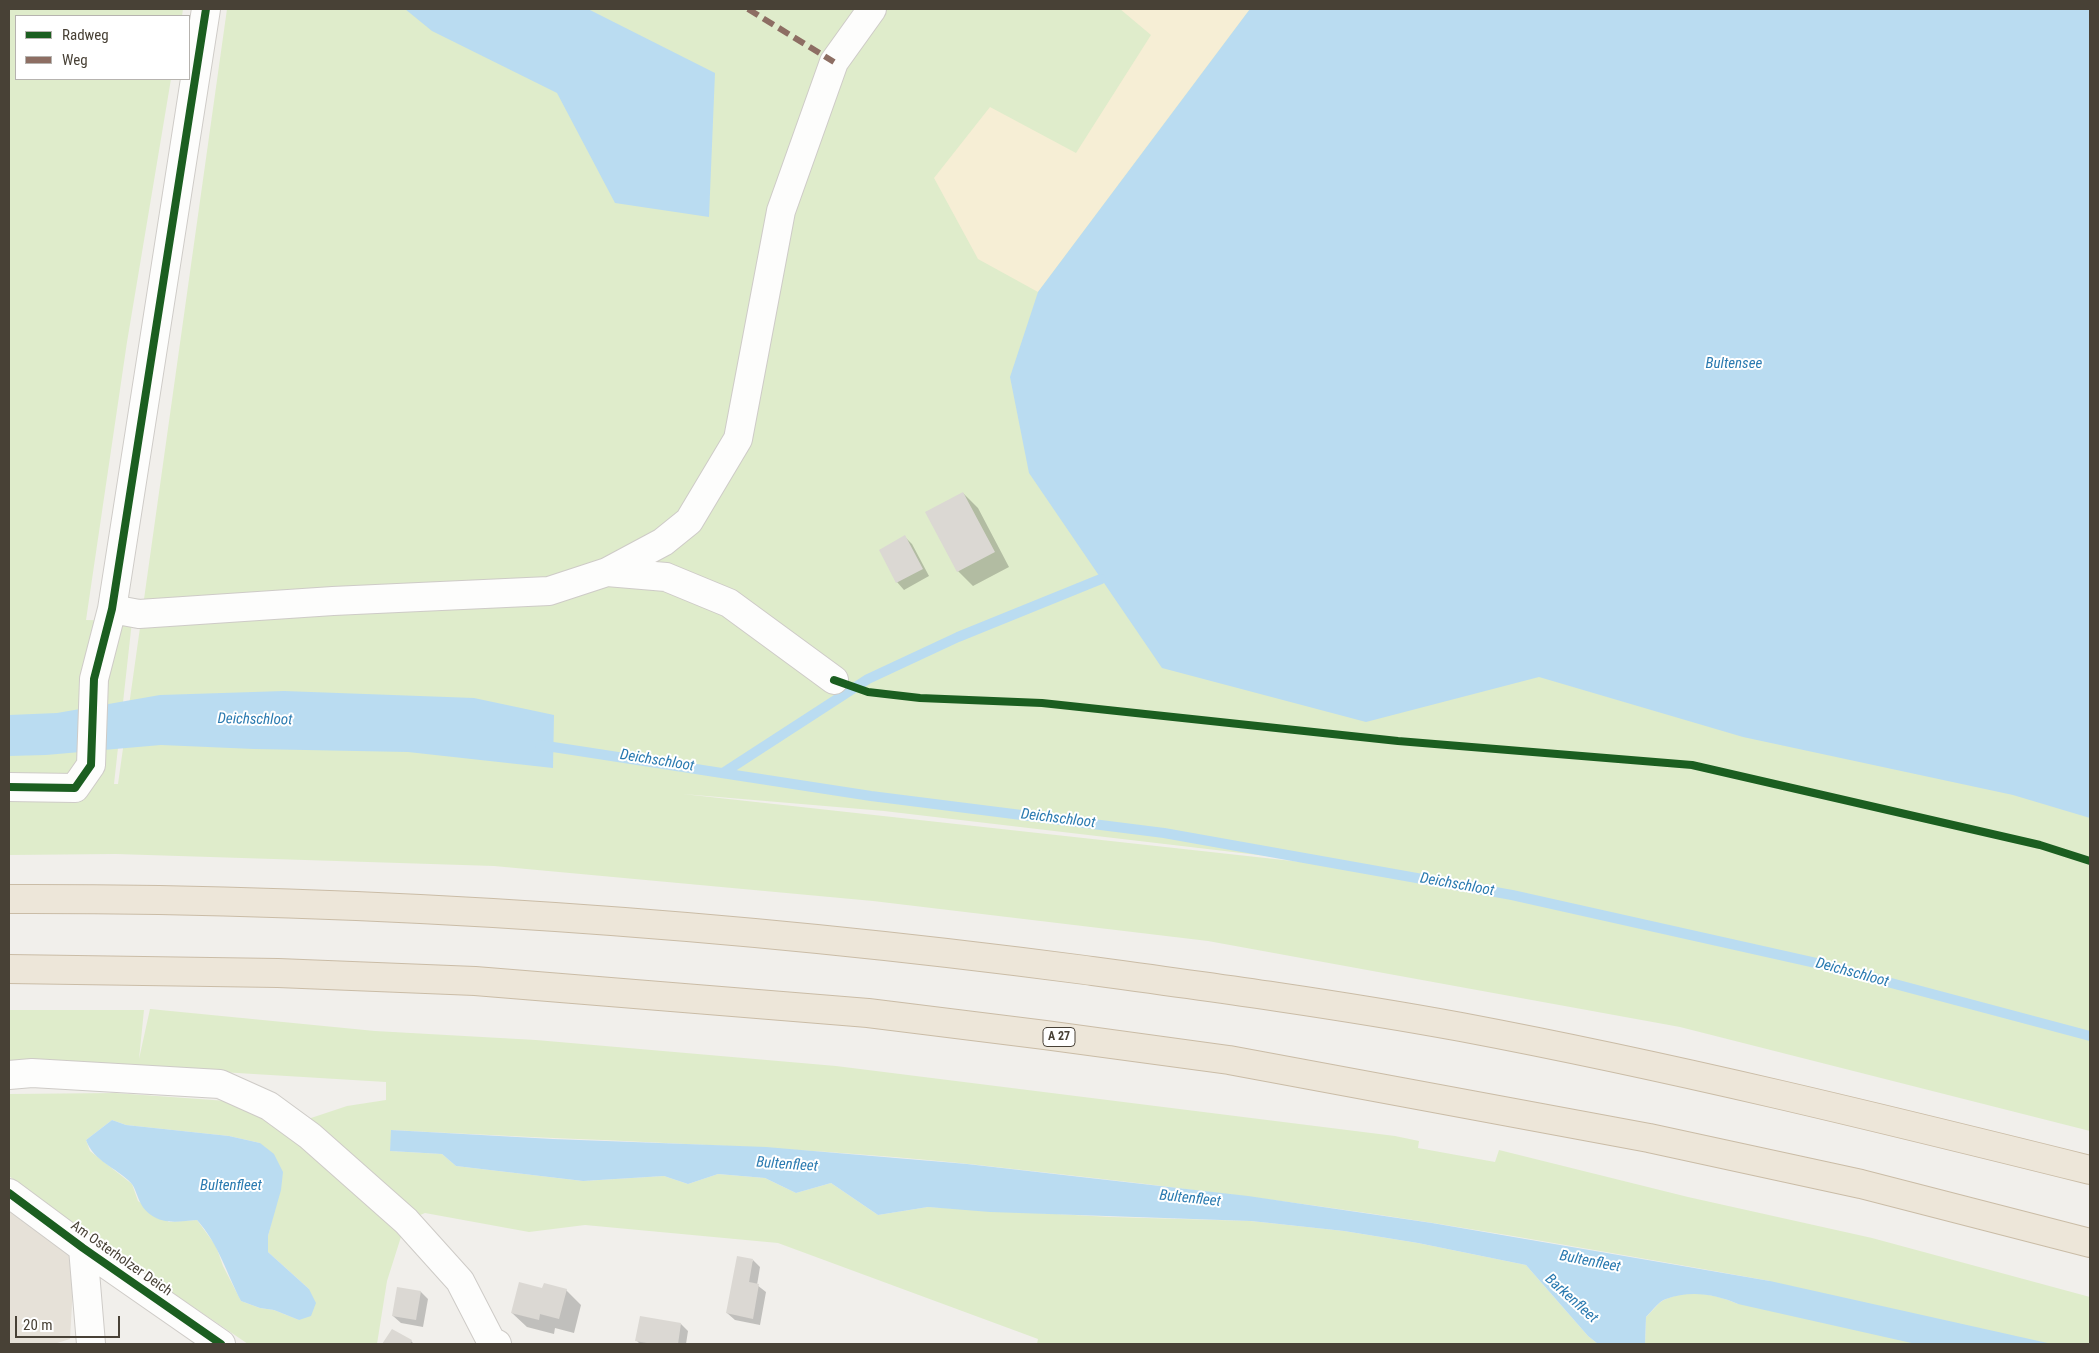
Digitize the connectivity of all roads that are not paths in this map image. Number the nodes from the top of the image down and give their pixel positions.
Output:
1 (206, 9) edge
2 (872, 9) edge
3 (607, 572) junction
4 (112, 609) junction
5 (834, 680) dead end
6 (9, 787) edge
7 (9, 899) edge
8 (9, 969) edge
9 (9, 1075) edge
10 (2090, 1170) edge
11 (9, 1193) edge
12 (2090, 1243) edge
13 (83, 1248) junction
14 (91, 1344) edge
15 (220, 1344) edge
16 (497, 1344) edge

1 - 4 street
2 - 3 street
3 - 4 street
3 - 5 street
4 - 6 street
7 - 10 highway
8 - 12 highway, A 27
9 - 16 street
11 - 13 street, Am Osterholzer Deich
13 - 14 street
13 - 15 street, Am Osterholzer Deich

